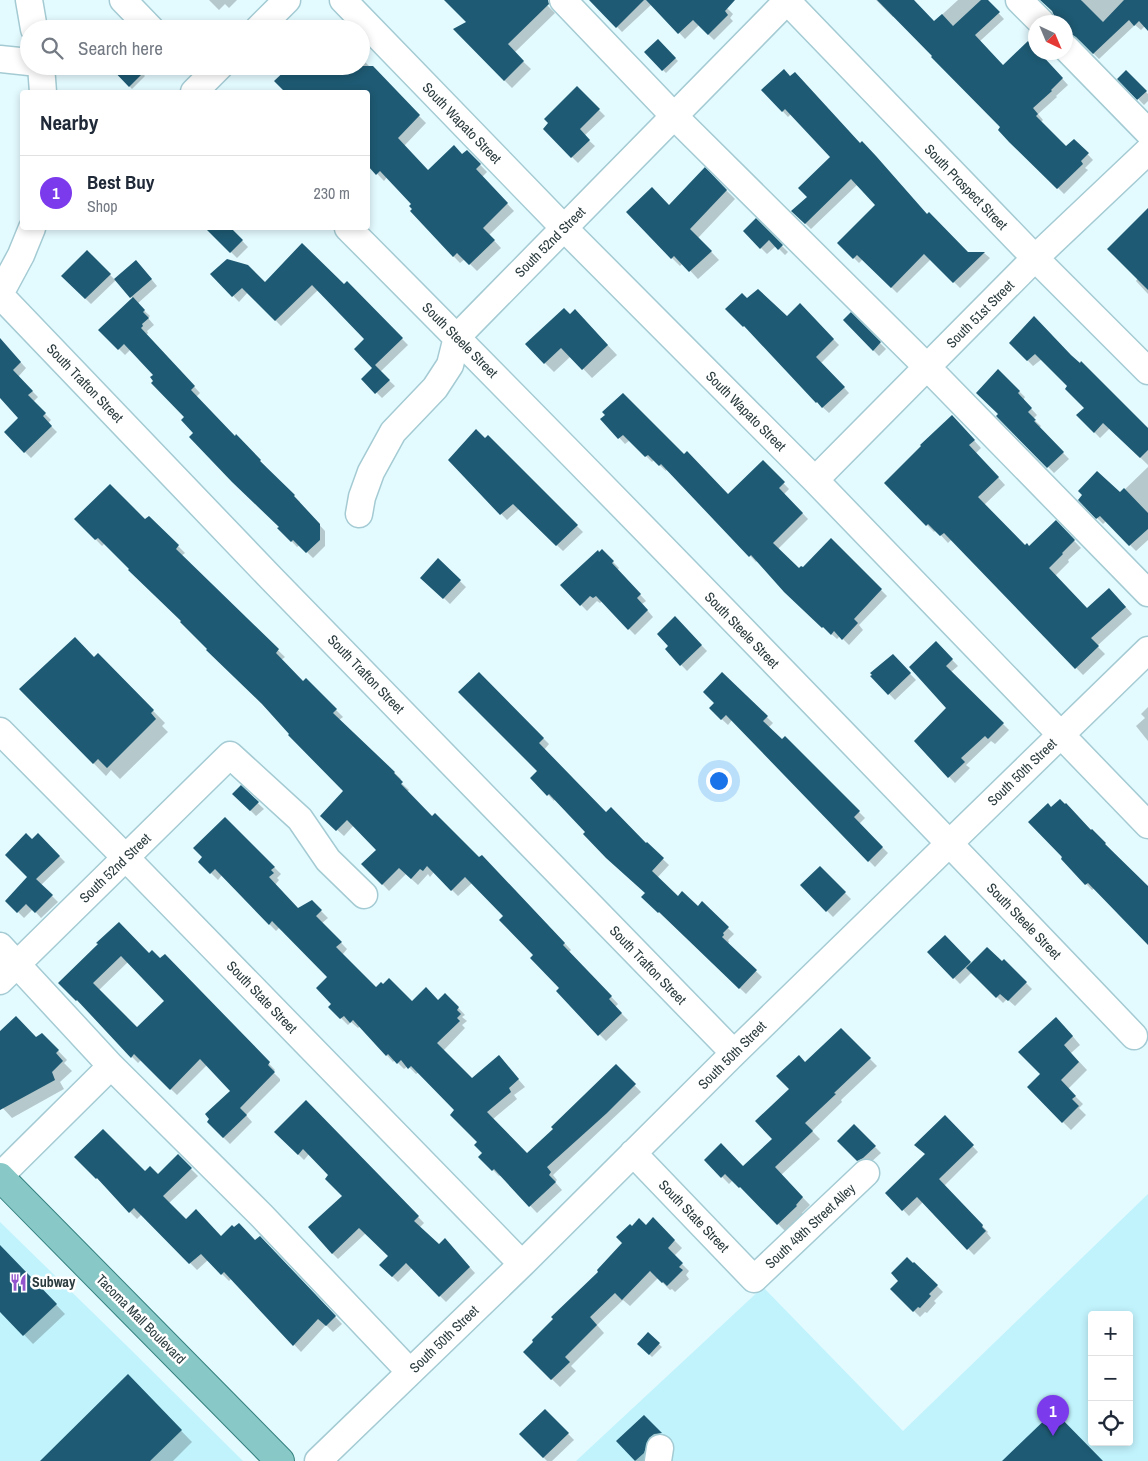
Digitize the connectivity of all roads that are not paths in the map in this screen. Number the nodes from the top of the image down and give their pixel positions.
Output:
1 (29, 0) edge
2 (123, 0) edge
3 (287, 0) edge
4 (343, 0) edge
5 (563, 0) edge
6 (787, 0) edge
7 (1019, 0) edge
8 (1034, 15) edge
9 (32, 20) edge
10 (142, 20) edge
11 (267, 20) edge
12 (362, 20) edge
13 (370, 28) edge
14 (1073, 55) edge
15 (0, 59) edge
16 (20, 61) edge
17 (42, 75) edge
18 (43, 90) edge
19 (674, 116) junction
20 (1148, 132) edge
21 (1148, 151) edge
22 (564, 228) junction
23 (31, 230) edge
24 (350, 230) edge
25 (1035, 258) junction
26 (0, 294) edge
27 (457, 337) junction
28 (927, 367) junction
29 (1148, 370) edge
30 (815, 480) junction
31 (359, 514) dead end
32 (1148, 593) edge
33 (1148, 650) edge
34 (0, 731) edge
35 (1060, 734) junction
36 (1148, 825) edge
37 (949, 843) junction
38 (126, 858) junction
39 (364, 895) dead end
40 (6, 964) edge
41 (1134, 1036) dead end
42 (734, 1053) junction
43 (111, 1066) junction
44 (633, 1153) junction
45 (866, 1173) dead end
46 (0, 1176) edge
47 (522, 1264) junction
48 (754, 1279) joint
49 (410, 1372) junction
50 (280, 1461) edge
51 (318, 1461) edge

1 - 9 street
2 - 10 street
3 - 11 street
4 - 12 street, South Wapato Street
5 - 19 street
6 - 19 street, South 52nd Street
6 - 25 street, South Prospect Street
7 - 8 street
13 - 22 street, South Wapato Street
14 - 20 street
15 - 16 street
17 - 18 street
19 - 22 street, South 52nd Street
19 - 28 street
21 - 25 street, South 51st Street
22 - 27 street, South 52nd Street
22 - 30 street, South Wapato Street
23 - 26 street
24 - 27 street, South Steele Street
25 - 28 street, South 51st Street
25 - 29 street, South Prospect Street
26 - 42 street, South Trafton Street
27 - 31 street
27 - 37 street, South Steele Street
28 - 30 street, South 51st Street
28 - 32 street
30 - 35 street, South Wapato Street
33 - 35 street, South 50th Street
34 - 38 street, South State Street
35 - 36 street, South Wapato Street
35 - 37 street, South 50th Street
37 - 41 street, South Steele Street
37 - 42 street, South 50th Street
38 - 39 street, South 52nd Street
38 - 40 street, South 52nd Street
38 - 47 street, South State Street
40 - 43 street
42 - 44 street, South 50th Street
43 - 46 street
43 - 49 street
44 - 47 street, South 50th Street
44 - 48 street, South State Street
45 - 48 street, South 49th Street Alley
46 - 50 main road, Tacoma Mall Boulevard
47 - 49 street, South 50th Street
49 - 51 street, South 50th Street

